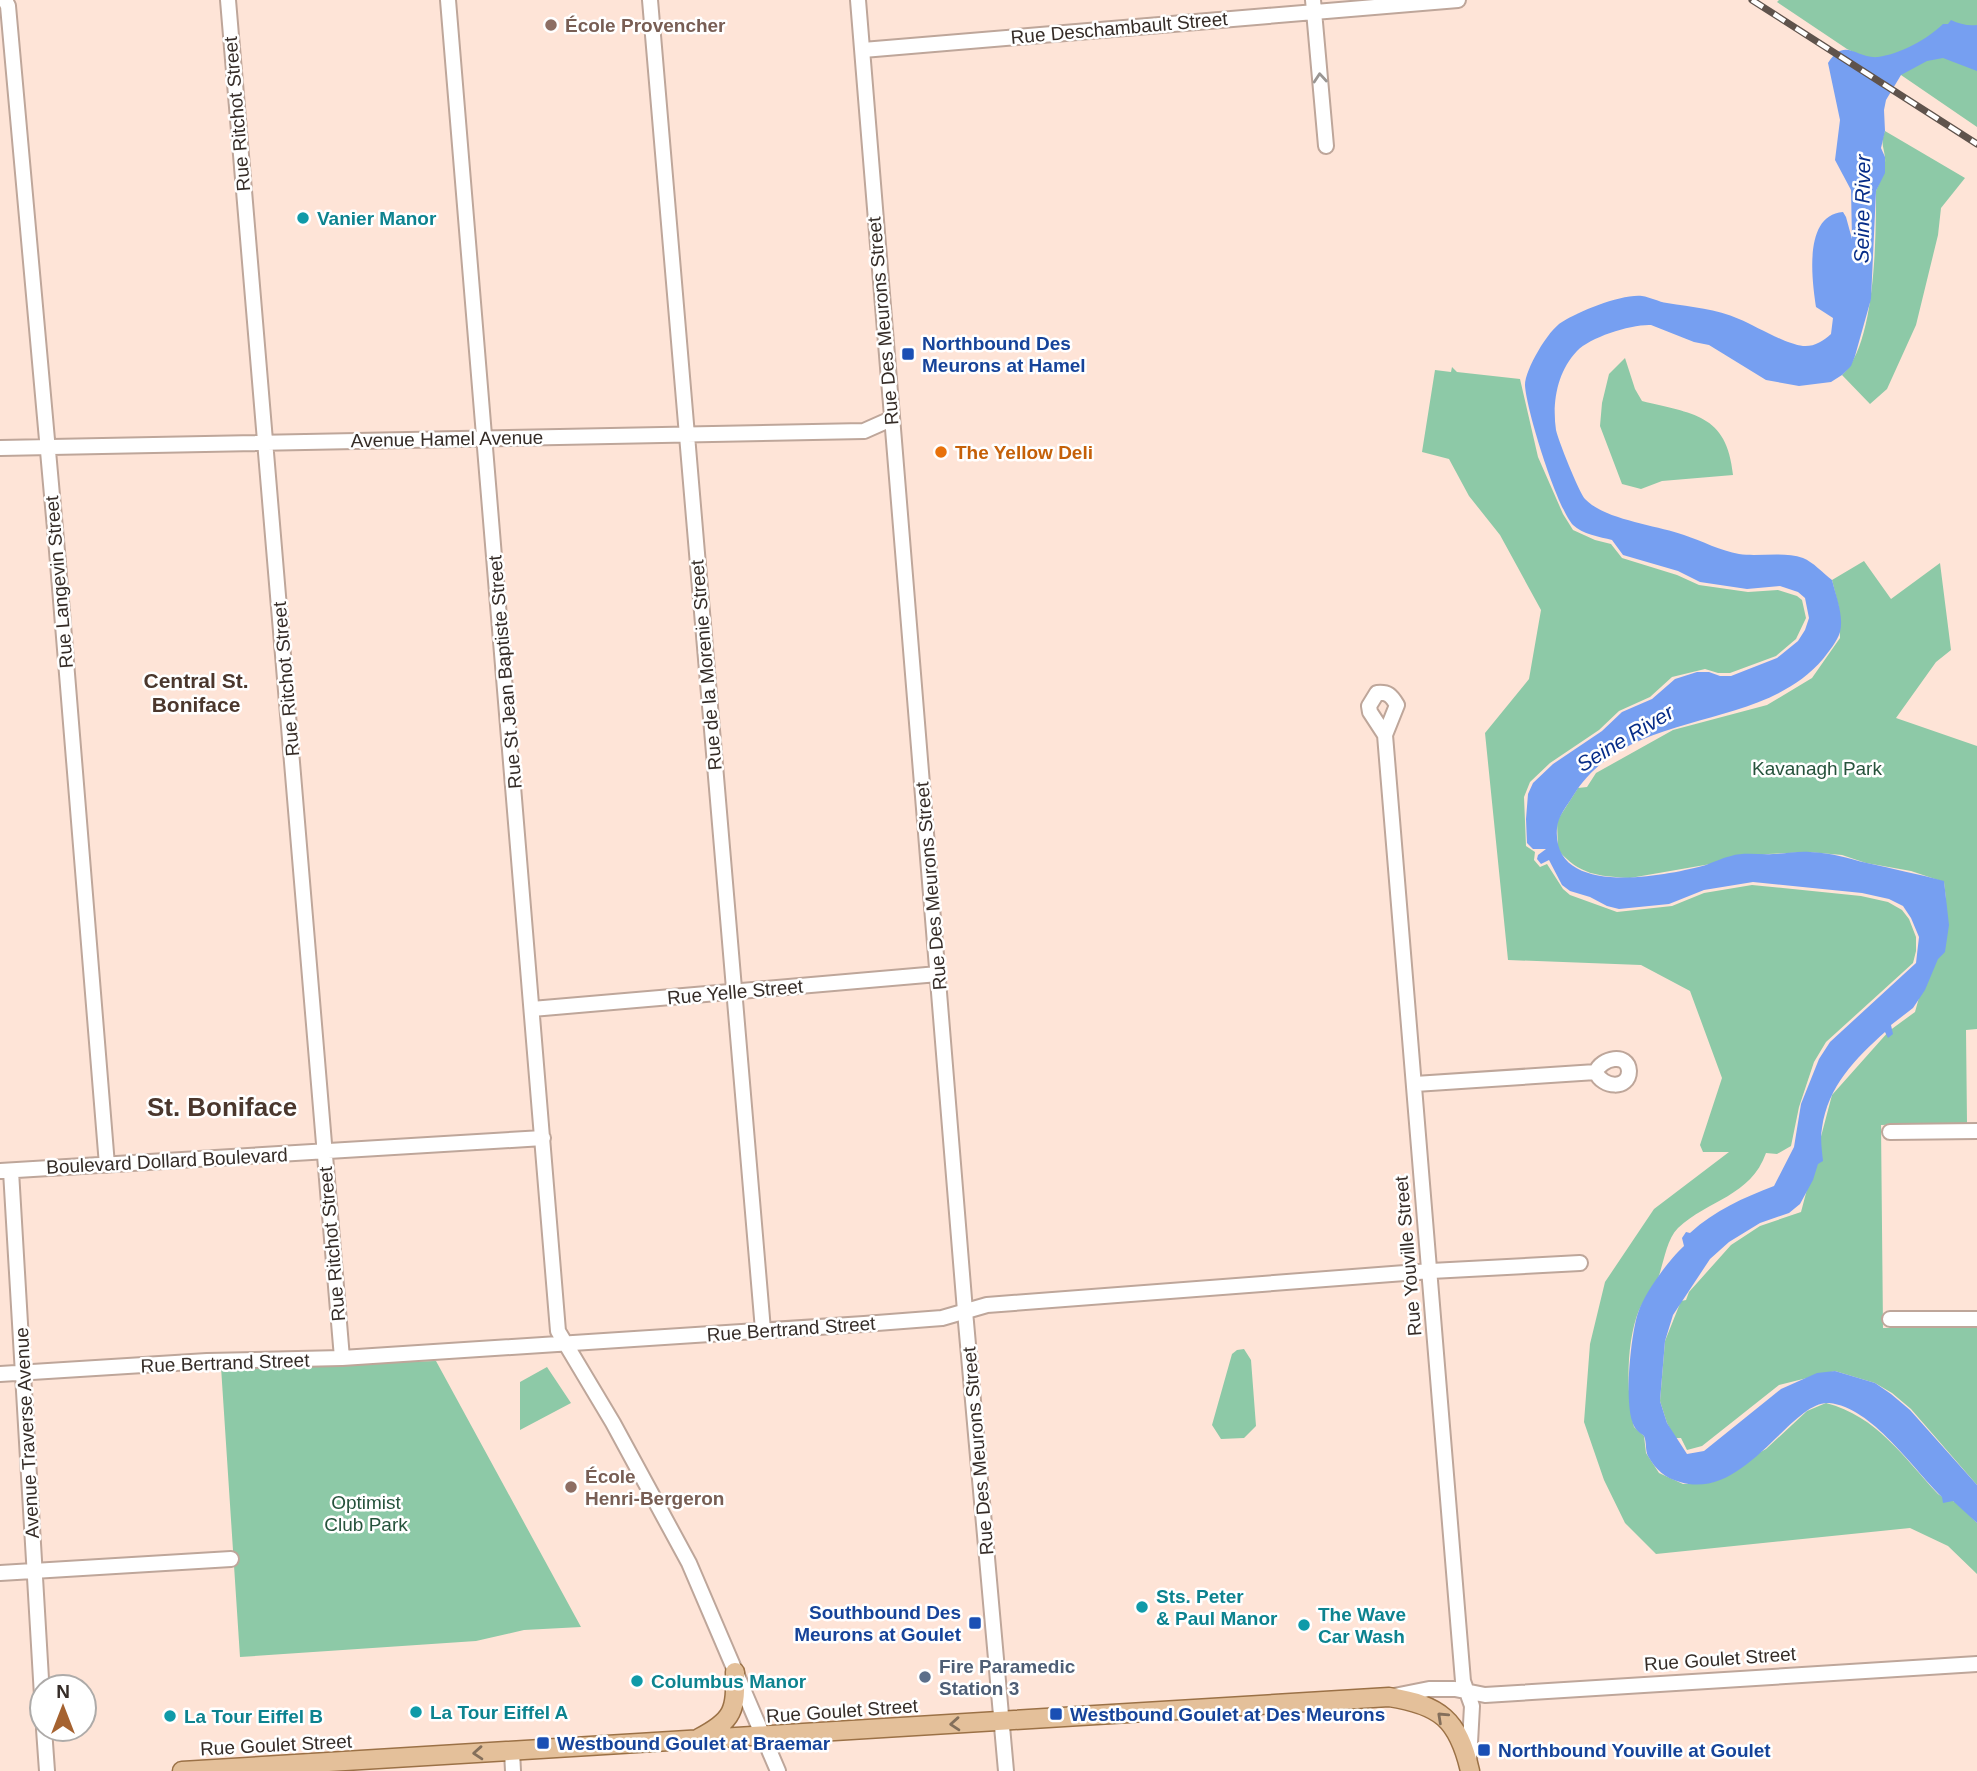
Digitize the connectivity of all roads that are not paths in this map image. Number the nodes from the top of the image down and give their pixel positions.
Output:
1 (23, 0) edge
2 (228, 0) edge
3 (448, 0) edge
4 (650, 0) edge
5 (858, 0) edge
6 (1458, 0) edge
7 (4, 5) edge
8 (1314, 5) edge
9 (863, 50) junction
10 (1326, 146) dead end
11 (891, 419) junction
12 (686, 434) junction
13 (485, 438) junction
14 (265, 443) junction
15 (46, 447) junction
16 (0, 448) edge
17 (1385, 735) dead end
18 (939, 974) junction
19 (734, 992) junction
20 (532, 1009) junction
21 (1596, 1072) dead end
22 (1415, 1084) junction
23 (1977, 1131) edge
24 (1890, 1132) dead end
25 (543, 1139) junction
26 (324, 1152) junction
27 (107, 1165) junction
28 (6, 1171) edge
29 (1580, 1263) dead end
30 (1431, 1271) junction
31 (965, 1311) junction
32 (1890, 1319) dead end
33 (1977, 1319) edge
34 (763, 1330) junction
35 (564, 1342) junction
36 (342, 1358) junction
37 (24, 1372) junction
38 (0, 1374) edge
39 (231, 1559) dead end
40 (34, 1571) junction
41 (0, 1573) edge
42 (1977, 1664) edge
43 (735, 1672) junction
44 (41, 1673) edge
45 (1466, 1692) junction
46 (1390, 1697) junction
47 (1002, 1721) junction
48 (763, 1737) junction
49 (693, 1741) junction
50 (45, 1743) edge
51 (512, 1751) junction
52 (1469, 1768) edge
53 (47, 1771) edge
54 (182, 1771) edge
55 (513, 1771) edge
56 (778, 1771) edge
57 (1006, 1771) edge

1 - 7 street
2 - 14 street, Rue Ritchot Street
3 - 13 street, Rue St Jean Baptiste Street
4 - 12 street, Rue de la Morenie Street
5 - 9 street, Rue Des Meurons Street
6 - 8 street, Rue Deschambault Street
7 - 15 street, Rue Langevin Street
8 - 9 street, Rue Deschambault Street
10 -> 8 street
9 - 11 street, Rue Des Meurons Street
11 - 12 street, Avenue Hamel Avenue
11 - 18 street, Rue Des Meurons Street
12 - 13 street, Avenue Hamel Avenue
12 - 19 street, Rue de la Morenie Street
13 - 14 street, Avenue Hamel Avenue
13 - 20 street, Rue St Jean Baptiste Street
14 - 15 street, Avenue Hamel Avenue
14 - 26 street, Rue Ritchot Street
15 - 16 street, Avenue Hamel Avenue
15 - 27 street, Rue Langevin Street
17 - 22 street, Rue Youville Street
18 - 19 street, Rue Yelle Street
18 - 31 street, Rue Des Meurons Street
19 - 20 street, Rue Yelle Street
19 - 34 street, Rue de la Morenie Street
20 - 25 street, Rue St Jean Baptiste Street
21 - 22 street
22 - 30 street, Rue Youville Street
23 - 24 street
25 - 26 street, Boulevard Dollard Boulevard
25 - 35 street, Rue St Jean Baptiste Street
26 - 27 street, Boulevard Dollard Boulevard
26 - 36 street, Rue Ritchot Street
27 - 28 street, Boulevard Dollard Boulevard
28 - 37 street, Avenue Traverse Avenue
29 - 30 street, Rue Bertrand Street
30 - 31 street, Rue Bertrand Street
30 - 45 street, Rue Youville Street
31 - 34 street, Rue Bertrand Street
31 - 47 street, Rue Des Meurons Street
32 - 33 street
34 - 35 street, Rue Bertrand Street
35 - 36 street, Rue Bertrand Street
35 - 43 street, Rue St Jean Baptiste Street
36 - 37 street, Rue Bertrand Street
37 - 38 street, Rue Bertrand Street
37 - 40 street, Avenue Traverse Avenue
39 - 40 street
40 - 41 street
40 - 44 street, Avenue Traverse Avenue
42 - 45 street, Rue Goulet Street
43 - 48 street, Rue St Jean Baptiste Street
43 - 49 main road
45 - 46 street, Rue Goulet Street
45 - 52 street, Rue Youville Street
46 - 47 main road, Rue Goulet Street
52 -> 46 main road, Rue Goulet Street
47 -> 48 main road, Rue Goulet Street
47 - 57 street, Rue Des Meurons Street
48 - 49 main road, Rue Goulet Street
48 - 56 street, Rue St Jean Baptiste Street
49 - 51 main road, Rue Goulet Street
50 - 53 street
51 -> 54 main road, Rue Goulet Street
51 - 55 street

